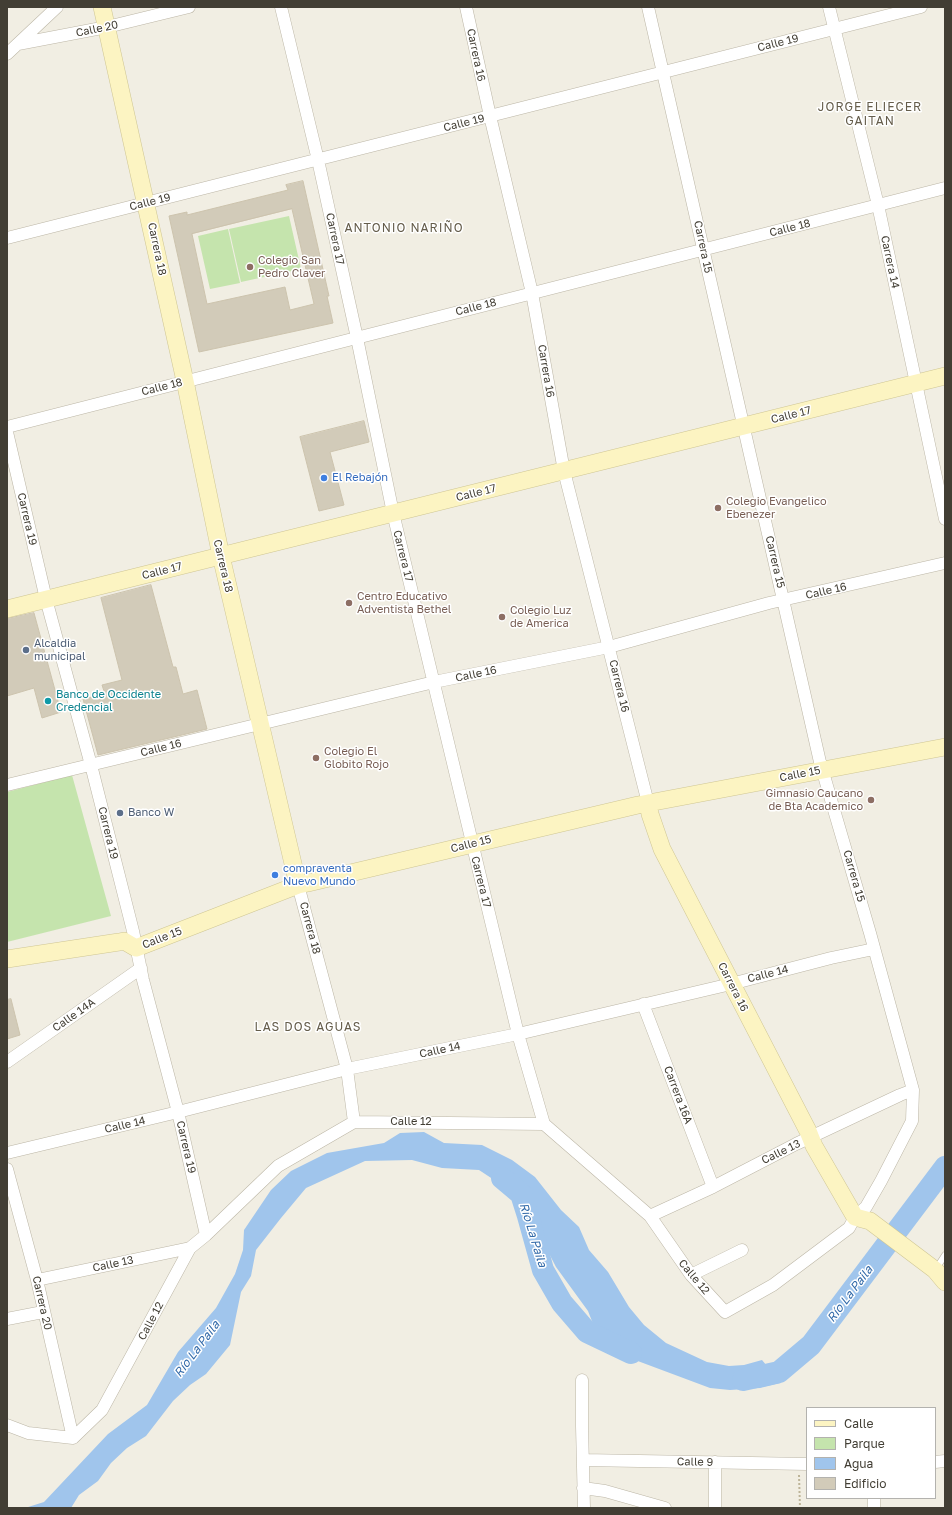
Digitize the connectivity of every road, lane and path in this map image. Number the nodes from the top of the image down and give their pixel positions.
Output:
1 (56, 7) edge
2 (102, 7) edge
3 (189, 7) edge
4 (281, 7) edge
5 (466, 7) edge
6 (648, 7) edge
7 (829, 7) edge
8 (921, 7) edge
9 (107, 27) junction
10 (834, 29) junction
11 (18, 44) junction
12 (7, 54) edge
13 (663, 72) junction
14 (490, 116) junction
15 (318, 160) junction
16 (945, 188) edge
17 (147, 203) junction
18 (878, 205) junction
19 (7, 238) edge
20 (703, 250) junction
21 (532, 293) junction
22 (357, 338) junction
23 (945, 376) edge
24 (185, 381) junction
25 (917, 383) junction
26 (745, 426) junction
27 (7, 427) edge
28 (7, 432) edge
29 (564, 471) junction
30 (392, 513) junction
31 (945, 519) edge
32 (221, 556) junction
33 (945, 563) edge
34 (46, 599) junction
35 (784, 600) junction
36 (7, 609) edge
37 (609, 647) junction
38 (434, 682) junction
39 (260, 724) junction
40 (945, 747) edge
41 (91, 765) junction
42 (823, 770) junction
43 (7, 785) edge
44 (648, 803) junction
45 (472, 844) junction
46 (298, 885) junction
47 (136, 948) junction
48 (874, 949) junction
49 (7, 959) edge
50 (141, 968) junction
51 (731, 984) junction
52 (643, 1004) junction
53 (518, 1034) junction
54 (7, 1062) edge
55 (347, 1070) junction
56 (913, 1090) junction
57 (178, 1112) junction
58 (354, 1122) junction
59 (544, 1124) junction
60 (810, 1137) junction
61 (7, 1153) edge
62 (7, 1169) edge
63 (713, 1186) junction
64 (650, 1216) junction
65 (863, 1219) junction
66 (206, 1235) junction
67 (190, 1248) junction
68 (742, 1250) dead end
69 (945, 1255) edge
70 (936, 1272) edge
71 (691, 1275) junction
72 (37, 1280) junction
73 (43, 1312) junction
74 (7, 1319) edge
75 (582, 1380) dead end
76 (7, 1425) edge
77 (73, 1438) junction
78 (583, 1460) junction
79 (715, 1462) junction
80 (803, 1464) edge
81 (583, 1488) junction
82 (584, 1508) edge
83 (665, 1508) edge
84 (715, 1508) edge
85 (800, 1508) edge

1 - 11 street
2 - 9 street, Carrera 18
3 - 9 street, Calle 20
4 - 15 street, Carrera 17
5 - 14 street, Carrera 16
6 - 13 street, Carrera 15
7 - 10 street, Carrera 14
8 - 10 street, Calle 19
9 - 11 street, Calle 20
9 - 17 street, Carrera 18
10 - 13 street, Calle 19
10 - 18 street, Carrera 14
11 - 12 street
13 - 14 street, Calle 19
13 - 20 street, Carrera 15
14 - 15 street, Calle 19
14 - 21 street, Carrera 16
15 - 17 street, Calle 19
15 - 22 street, Carrera 17
16 - 18 street, Calle 18
17 - 19 street, Calle 19
17 - 24 street, Carrera 18
18 - 20 street, Calle 18
18 - 25 street, Carrera 14
20 - 21 street, Calle 18
20 - 26 street, Carrera 15
21 - 22 street, Calle 18
21 - 29 street, Carrera 16
22 - 24 street, Calle 18
22 - 30 street, Carrera 17
23 - 25 street, Calle 17
24 - 27 street, Calle 18
24 - 32 street, Carrera 18
25 - 26 street, Calle 17
25 - 31 street, Carrera 14
26 - 29 street, Calle 17
26 - 35 street, Carrera 15
28 - 34 street, Carrera 19
29 - 30 street, Calle 17
29 - 37 street, Carrera 16
30 - 32 street, Calle 17
30 - 38 street, Carrera 17
32 - 34 street, Calle 17
32 - 39 street, Carrera 18
33 - 35 street, Calle 16
34 - 36 street, Calle 17
34 - 41 street, Carrera 19
35 - 37 street, Calle 16
35 - 42 street, Carrera 15
37 - 38 street, Calle 16
37 - 44 street, Carrera 16
38 - 39 street, Calle 16
38 - 45 street, Carrera 17
39 - 41 street, Calle 16
39 - 46 street, Carrera 18
40 - 42 street, Calle 15
41 - 43 street, Calle 16
41 - 47 street, Carrera 19
42 - 44 street, Calle 15
42 - 48 street, Carrera 15
44 - 45 street, Calle 15
44 - 51 street, Carrera 16
45 - 46 street, Calle 15
45 - 53 street, Carrera 17
46 - 47 street, Calle 15
46 - 55 street, Carrera 18
47 - 49 street, Calle 15
47 - 50 street, Carrera 19
48 - 51 street, Calle 14
48 - 56 street, Carrera 15
50 - 54 street, Calle 14A
50 - 57 street, Carrera 19
51 - 52 street, Calle 14
51 - 60 street, Carrera 16
52 - 53 street, Calle 14
52 - 63 street, Carrera 16A
53 - 55 street, Calle 14
53 - 59 street, Carrera 17
55 - 57 street, Calle 14
55 - 58 street, Carrera 18
56 - 60 street, Calle 13
56 - 65 street, Carrera 15
57 - 61 street, Calle 14
57 - 66 street, Carrera 19
58 - 59 street, Calle 12
58 - 66 street, Calle 12
59 - 64 street, Calle 12
60 - 63 street, Calle 13
60 - 65 street, Carrera 16
62 - 72 street, Carrera 20
63 - 64 street, Calle 13
64 - 71 street, Calle 12
65 - 70 street, Carrera 16
65 - 71 street, Calle 12
66 - 67 street, Calle 12
67 - 72 street, Calle 13
67 - 77 street, Calle 12
68 - 71 street
69 - 70 lane
72 - 73 street, Carrera 20
73 - 74 street
73 - 77 street, Carrera 20
75 - 78 street
76 - 77 street
78 - 79 street, Calle 9
78 - 81 street
79 - 80 street, Calle 9
79 - 84 street
80 - 85 path
81 - 82 street
81 - 83 street

